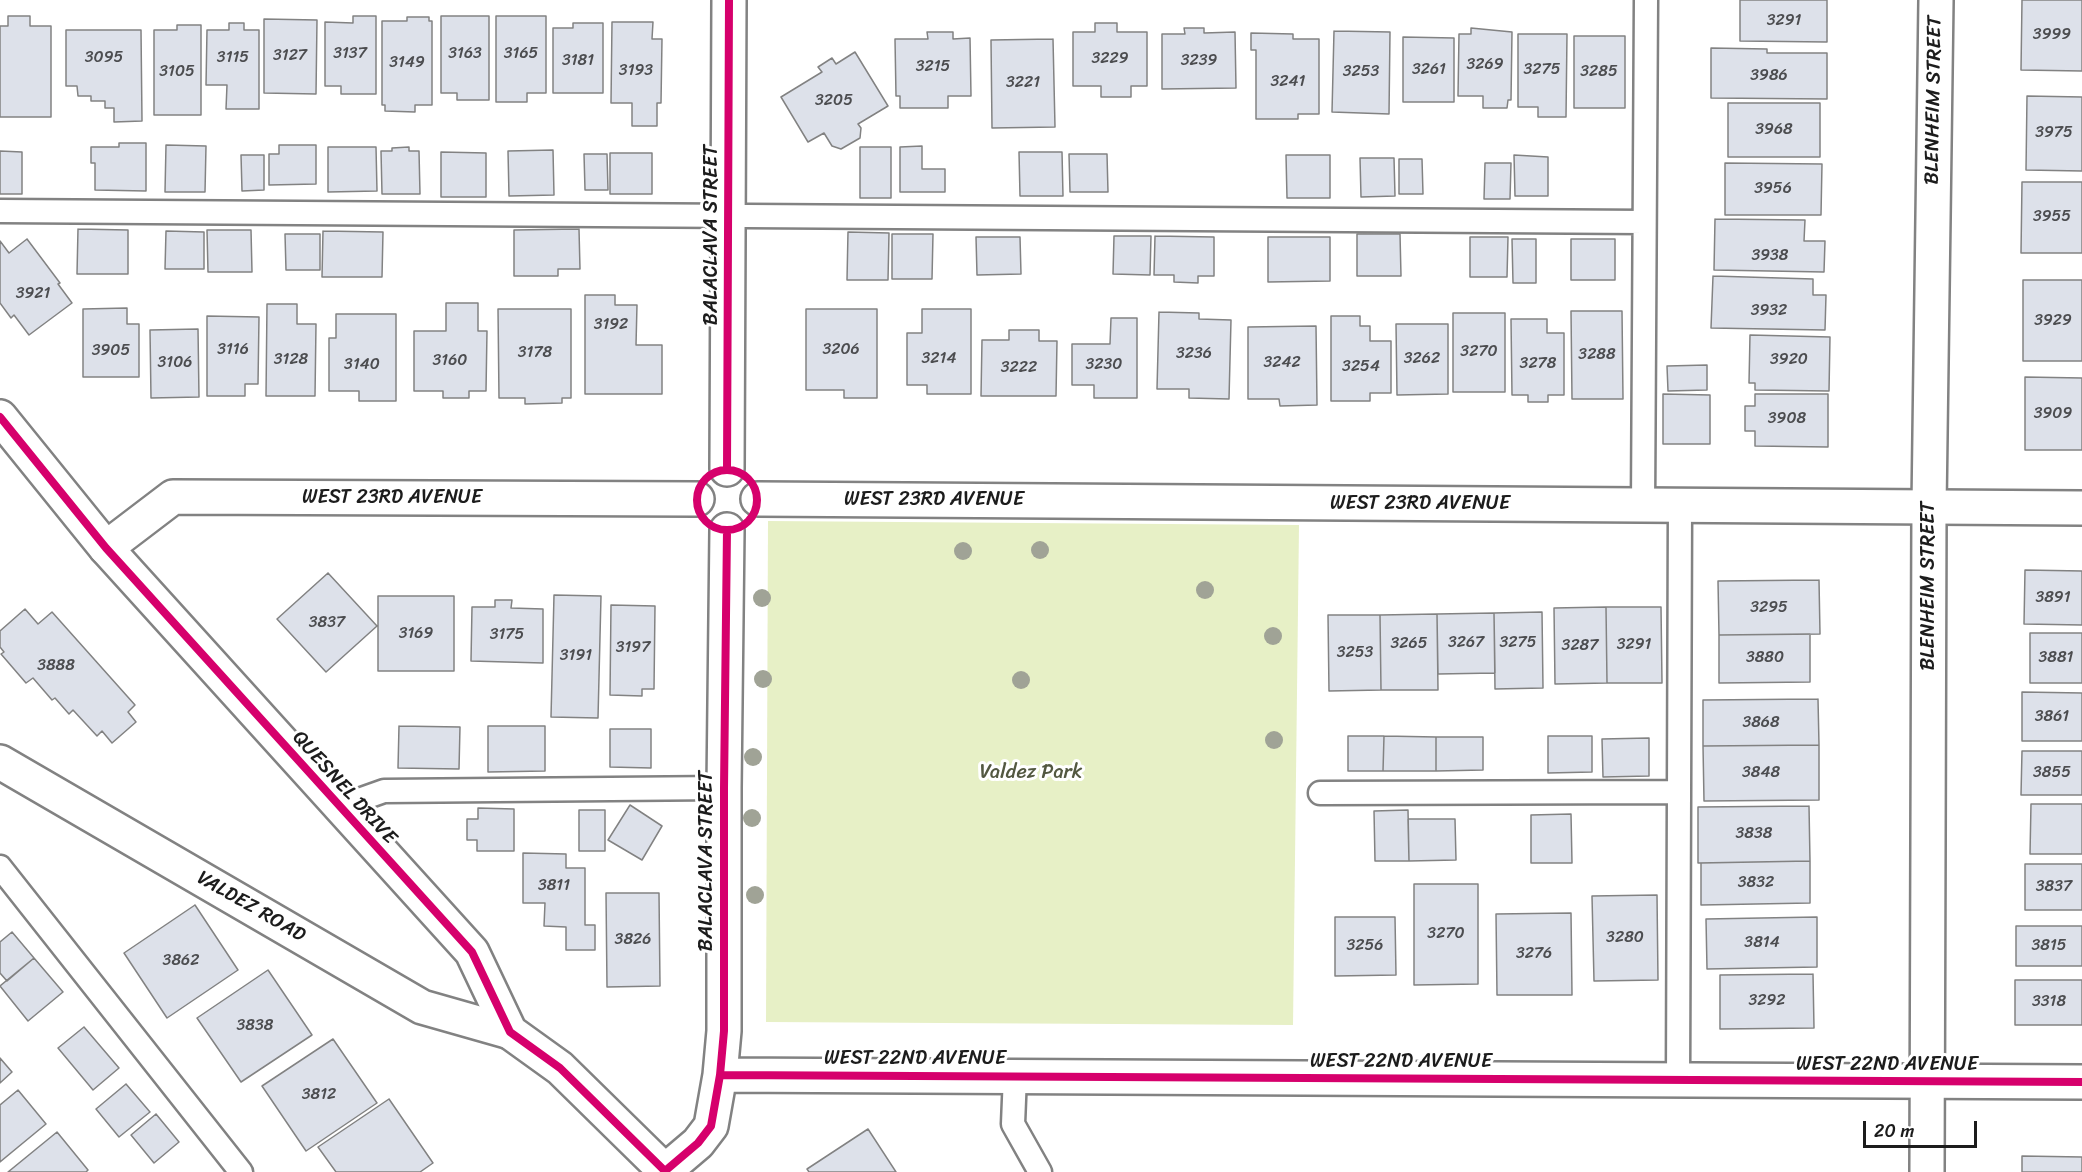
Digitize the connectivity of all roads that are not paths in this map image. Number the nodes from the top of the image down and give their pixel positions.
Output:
1 (729, 0) edge
2 (1646, 0) edge
3 (1936, 0) edge
4 (0, 212) edge
5 (728, 216) junction
6 (1644, 222) junction
7 (0, 417) edge
8 (727, 469) junction
9 (696, 499) junction
10 (758, 499) junction
11 (1643, 506) junction
12 (1680, 507) junction
13 (1929, 507) junction
14 (2082, 508) edge
15 (727, 530) junction
16 (105, 548) junction
17 (0, 762) edge
18 (724, 788) junction
19 (1679, 792) junction
20 (1320, 793) dead end
21 (339, 807) junction
22 (0, 867) edge
23 (510, 1032) junction
24 (720, 1075) junction
25 (1015, 1076) junction
26 (1678, 1080) junction
27 (2082, 1082) edge
28 (1928, 1083) junction
29 (665, 1171) edge
30 (241, 1172) edge
31 (1040, 1172) edge
32 (1928, 1172) edge

1 - 5 street, BALACLAVA STREET
2 - 6 lane
3 - 13 street, BLENHEIM STREET
4 - 5 lane
5 - 6 lane
5 - 8 street, BALACLAVA STREET
6 - 11 lane
7 - 16 street, QUESNEL DRIVE
8 - 9 street
8 - 10 street
9 - 15 street
9 - 16 street, WEST 23RD AVENUE
10 - 11 street, WEST 23RD AVENUE
10 - 15 street
11 - 12 street, WEST 23RD AVENUE
12 - 13 street, WEST 23RD AVENUE
12 - 19 lane
13 - 14 street, WEST 23RD AVENUE
13 - 28 street, BLENHEIM STREET
15 - 18 street, BALACLAVA STREET
16 - 21 street, QUESNEL DRIVE
17 - 23 street, VALDEZ ROAD
18 - 21 lane
18 - 24 street, BALACLAVA STREET
19 - 20 lane
19 - 26 lane
21 - 23 street, QUESNEL DRIVE
22 - 30 lane
23 - 29 street, QUESNEL DRIVE
24 - 25 street, WEST 22ND AVENUE
24 - 29 street, BALACLAVA STREET
25 - 26 street, WEST 22ND AVENUE
25 - 31 lane
26 - 28 street, WEST 22ND AVENUE
27 - 28 street, WEST 22ND AVENUE
28 - 32 street, BLENHEIM STREET

